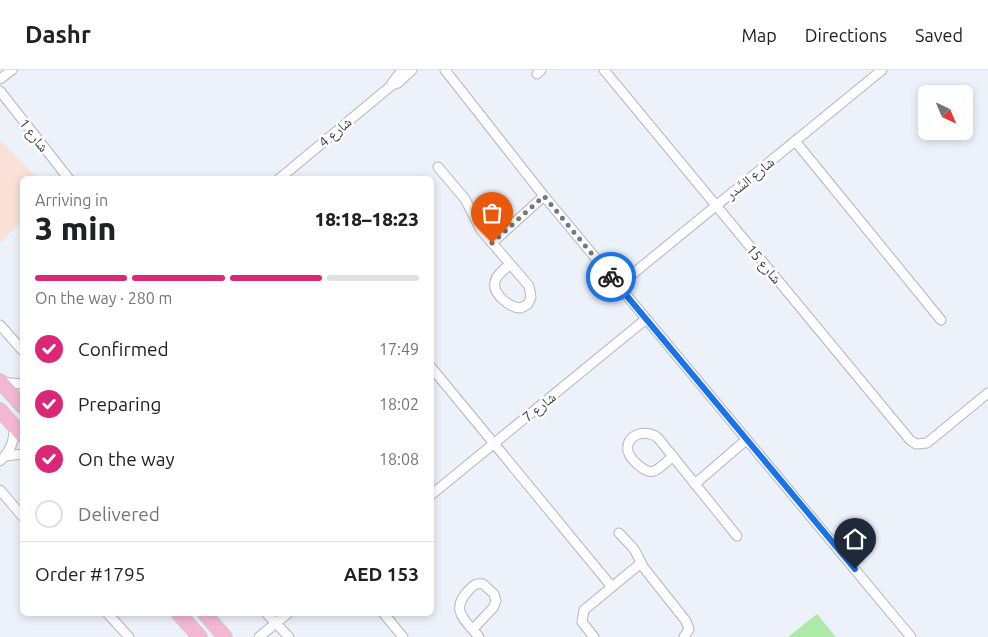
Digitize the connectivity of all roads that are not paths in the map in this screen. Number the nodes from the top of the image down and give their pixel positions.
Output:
1 (12, 70) edge
2 (402, 70) edge
3 (412, 70) edge
4 (445, 70) edge
5 (604, 70) edge
6 (882, 70) edge
7 (0, 79) edge
8 (392, 85) junction
9 (0, 91) edge
10 (796, 141) junction
11 (438, 168) dead end
12 (67, 176) edge
13 (283, 176) edge
14 (544, 196) junction
15 (716, 206) junction
16 (492, 243) junction
17 (510, 264) junction
18 (618, 286) junction
19 (646, 319) junction
20 (941, 320) dead end
21 (0, 325) edge
22 (20, 348) edge
23 (434, 371) edge
24 (0, 381) edge
25 (20, 384) edge
26 (988, 393) edge
27 (20, 404) edge
28 (0, 410) edge
29 (18, 430) edge
30 (746, 440) junction
31 (494, 444) junction
32 (20, 454) edge
33 (673, 456) junction
34 (3, 458) edge
35 (695, 484) junction
36 (0, 490) edge
37 (434, 493) edge
38 (20, 514) edge
39 (620, 533) dead end
40 (737, 536) dead end
41 (641, 563) junction
42 (612, 587) junction
43 (110, 616) edge
44 (181, 616) edge
45 (207, 616) edge
46 (269, 616) edge
47 (285, 616) edge
48 (386, 616) edge
49 (276, 623) junction
50 (472, 629) junction
51 (129, 637) edge
52 (200, 637) edge
53 (225, 637) edge
54 (259, 637) edge
55 (289, 637) edge
56 (403, 637) edge
57 (480, 637) edge
58 (594, 637) edge
59 (684, 637) edge
60 (911, 637) edge

1 - 7 street
2 - 8 street, شارع 4
3 - 8 street, شارع 4
4 - 14 street
5 - 15 street, شارع 15
6 - 10 street, شارع السَّدر
8 - 13 street, شارع 4
9 - 12 street, شارع 1
10 - 15 street, شارع السَّدر
10 - 20 street
11 - 16 street
14 - 16 street
14 - 18 street
15 - 18 street, شارع السَّدر
15 - 26 street, شارع 15
16 - 17 street
17 - 17 street
18 - 19 street
19 - 30 street
19 - 31 street, شارع 7
21 - 22 street
23 - 31 street
24 - 25 street
24 - 27 main road
28 - 29 main road
29 - 34 street
30 - 35 street
30 - 60 street
31 - 37 street, شارع 7
31 - 42 street
32 - 34 street
33 - 33 street
33 - 35 street
35 - 40 street
36 - 38 street
39 - 41 street
41 - 42 street
41 - 59 street
42 - 58 street
43 - 51 street
44 - 52 main road
45 - 53 main road
46 - 49 street
47 - 49 street
48 - 56 street
49 - 54 street
49 - 55 street
50 - 50 street
50 - 57 street

